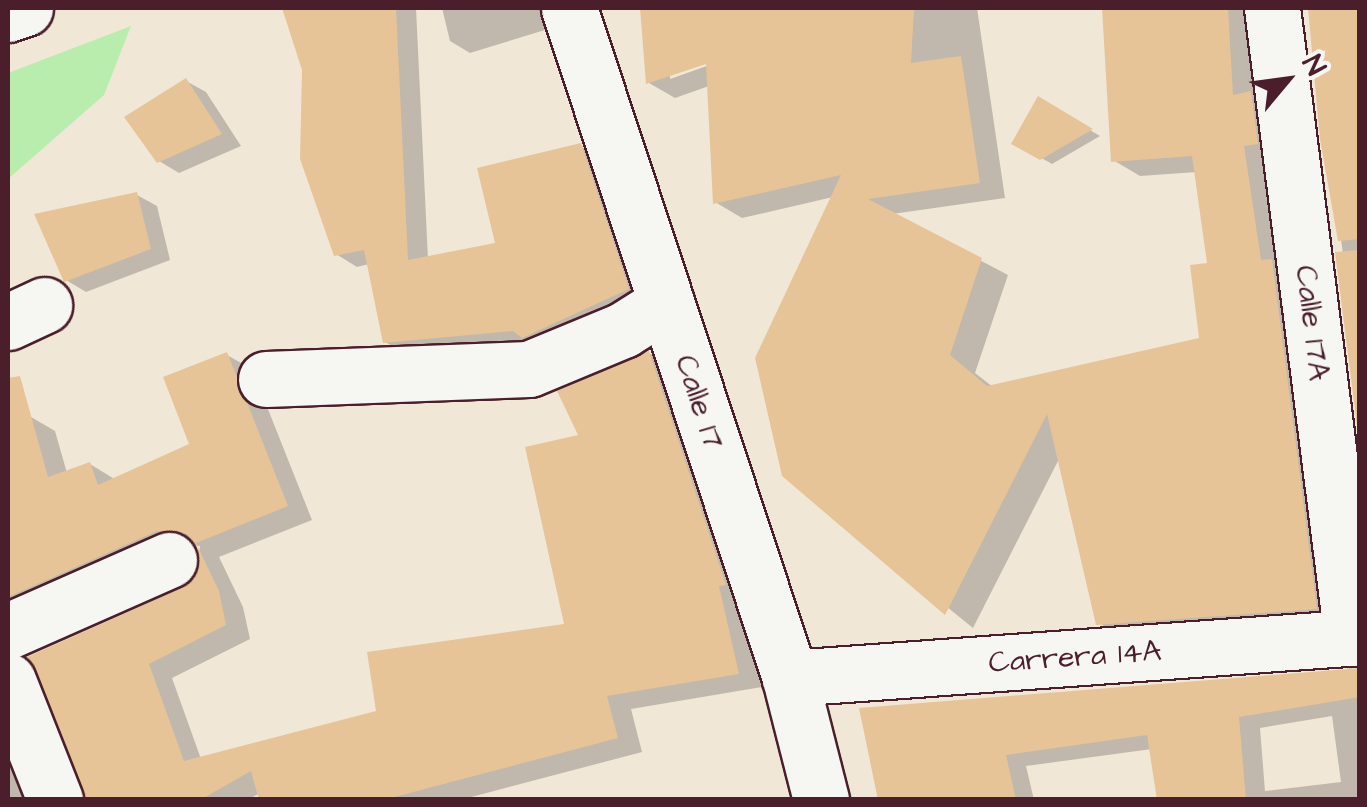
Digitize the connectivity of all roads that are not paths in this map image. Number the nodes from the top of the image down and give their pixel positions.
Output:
1 (26, 8) edge
2 (569, 8) edge
3 (1272, 8) edge
4 (8, 14) edge
5 (666, 303) junction
6 (266, 380) dead end
7 (169, 560) dead end
8 (8, 631) edge
9 (1356, 637) edge
10 (790, 678) junction
11 (8, 681) edge
12 (56, 800) edge
13 (821, 800) edge

1 - 4 street
2 - 5 street, Calle 17
3 - 9 street, Calle 17A
5 - 6 street
5 - 10 street, Calle 17
7 - 8 street
9 - 10 street, Carrera 14A
10 - 13 street, Calle 17
11 - 12 street

